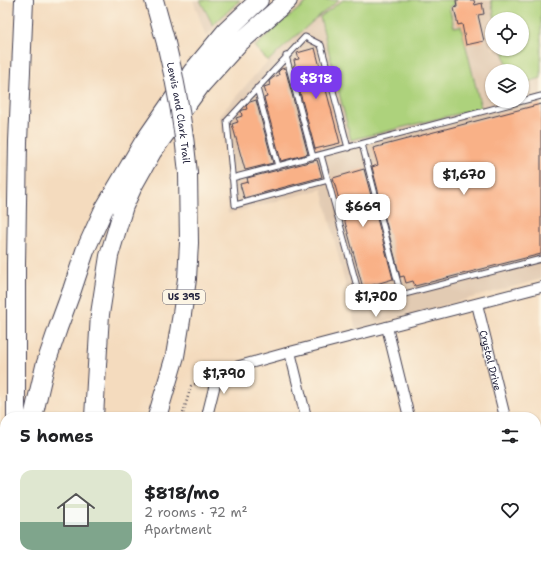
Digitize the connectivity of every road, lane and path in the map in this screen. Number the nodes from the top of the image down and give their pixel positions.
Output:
1 (24, 0) edge
2 (154, 0) edge
3 (259, 0) edge
4 (288, 0) edge
5 (286, 56) junction
6 (257, 88) junction
7 (541, 96) edge
8 (362, 144) junction
9 (348, 148) junction
10 (321, 155) junction
11 (313, 157) junction
12 (278, 166) junction
13 (232, 178) junction
14 (328, 180) junction
15 (541, 259) edge
16 (541, 287) edge
17 (401, 295) junction
18 (477, 304) junction
19 (387, 327) junction
20 (290, 352) junction
21 (218, 374) junction
22 (16, 412) edge
23 (34, 412) edge
24 (94, 412) edge
25 (158, 412) edge
26 (183, 412) edge
27 (208, 412) edge
28 (305, 412) edge
29 (408, 412) edge
30 (504, 412) edge

1 - 22 highway
2 - 25 highway, Lewis and Clark Trail / US 395, bridge
3 - 23 highway
4 - 24 highway
5 - 6 lane
5 - 9 lane
5 - 11 lane
6 - 12 lane
6 - 13 lane
7 - 8 lane
8 - 9 lane
8 - 17 lane
9 - 10 lane
10 - 11 lane
10 - 14 lane
11 - 12 lane
12 - 13 lane
13 - 14 lane
14 - 17 lane
15 - 17 lane
16 - 18 street
18 - 19 street
18 - 30 street, Crystal Drive
19 - 20 street
19 - 29 street
20 - 21 street
20 - 28 street
21 - 26 path
21 - 27 street

